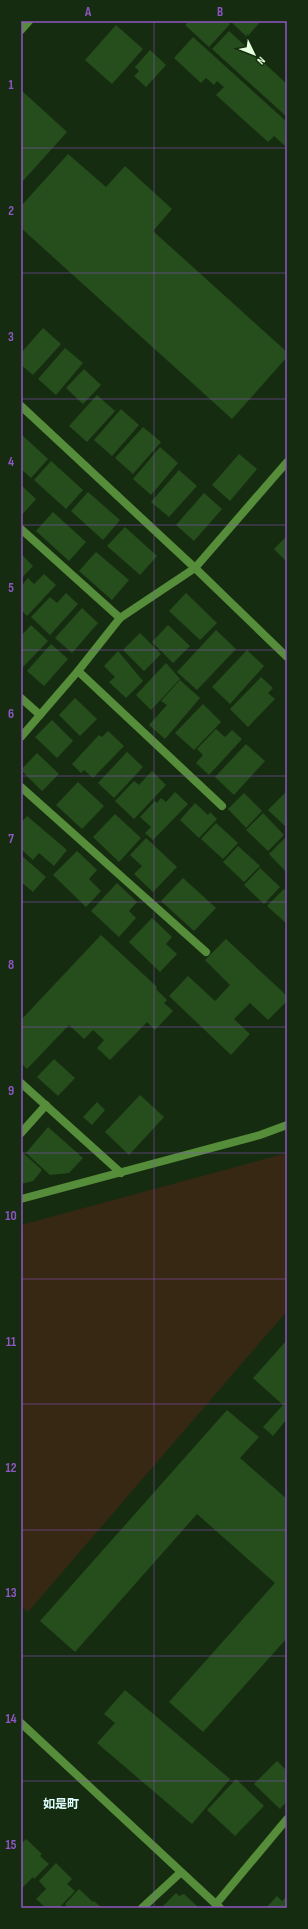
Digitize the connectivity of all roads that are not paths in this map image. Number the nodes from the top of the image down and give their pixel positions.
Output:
1 (29, 21) edge
2 (21, 30) edge
3 (21, 406) edge
4 (287, 462) edge
5 (21, 529) edge
6 (195, 568) junction
7 (120, 618) junction
8 (287, 657) edge
9 (78, 671) junction
10 (21, 698) edge
11 (40, 715) junction
12 (21, 737) edge
13 (21, 787) edge
14 (222, 806) dead end
15 (206, 952) dead end
16 (21, 1083) edge
17 (46, 1105) junction
18 (287, 1125) edge
19 (21, 1133) edge
20 (121, 1172) junction
21 (21, 1199) edge
22 (21, 1723) edge
23 (287, 1820) edge
24 (180, 1873) junction
25 (218, 1906) edge
26 (142, 1908) edge

1 - 2 street
3 - 6 street
4 - 6 street
5 - 7 street
6 - 7 street
6 - 8 street
7 - 9 street
9 - 11 street
9 - 14 street
10 - 11 street
11 - 12 street
13 - 15 street
16 - 17 street
17 - 19 street
17 - 20 street
18 - 20 street
20 - 21 street
22 - 24 street
23 - 25 street
24 - 25 street
24 - 26 street

